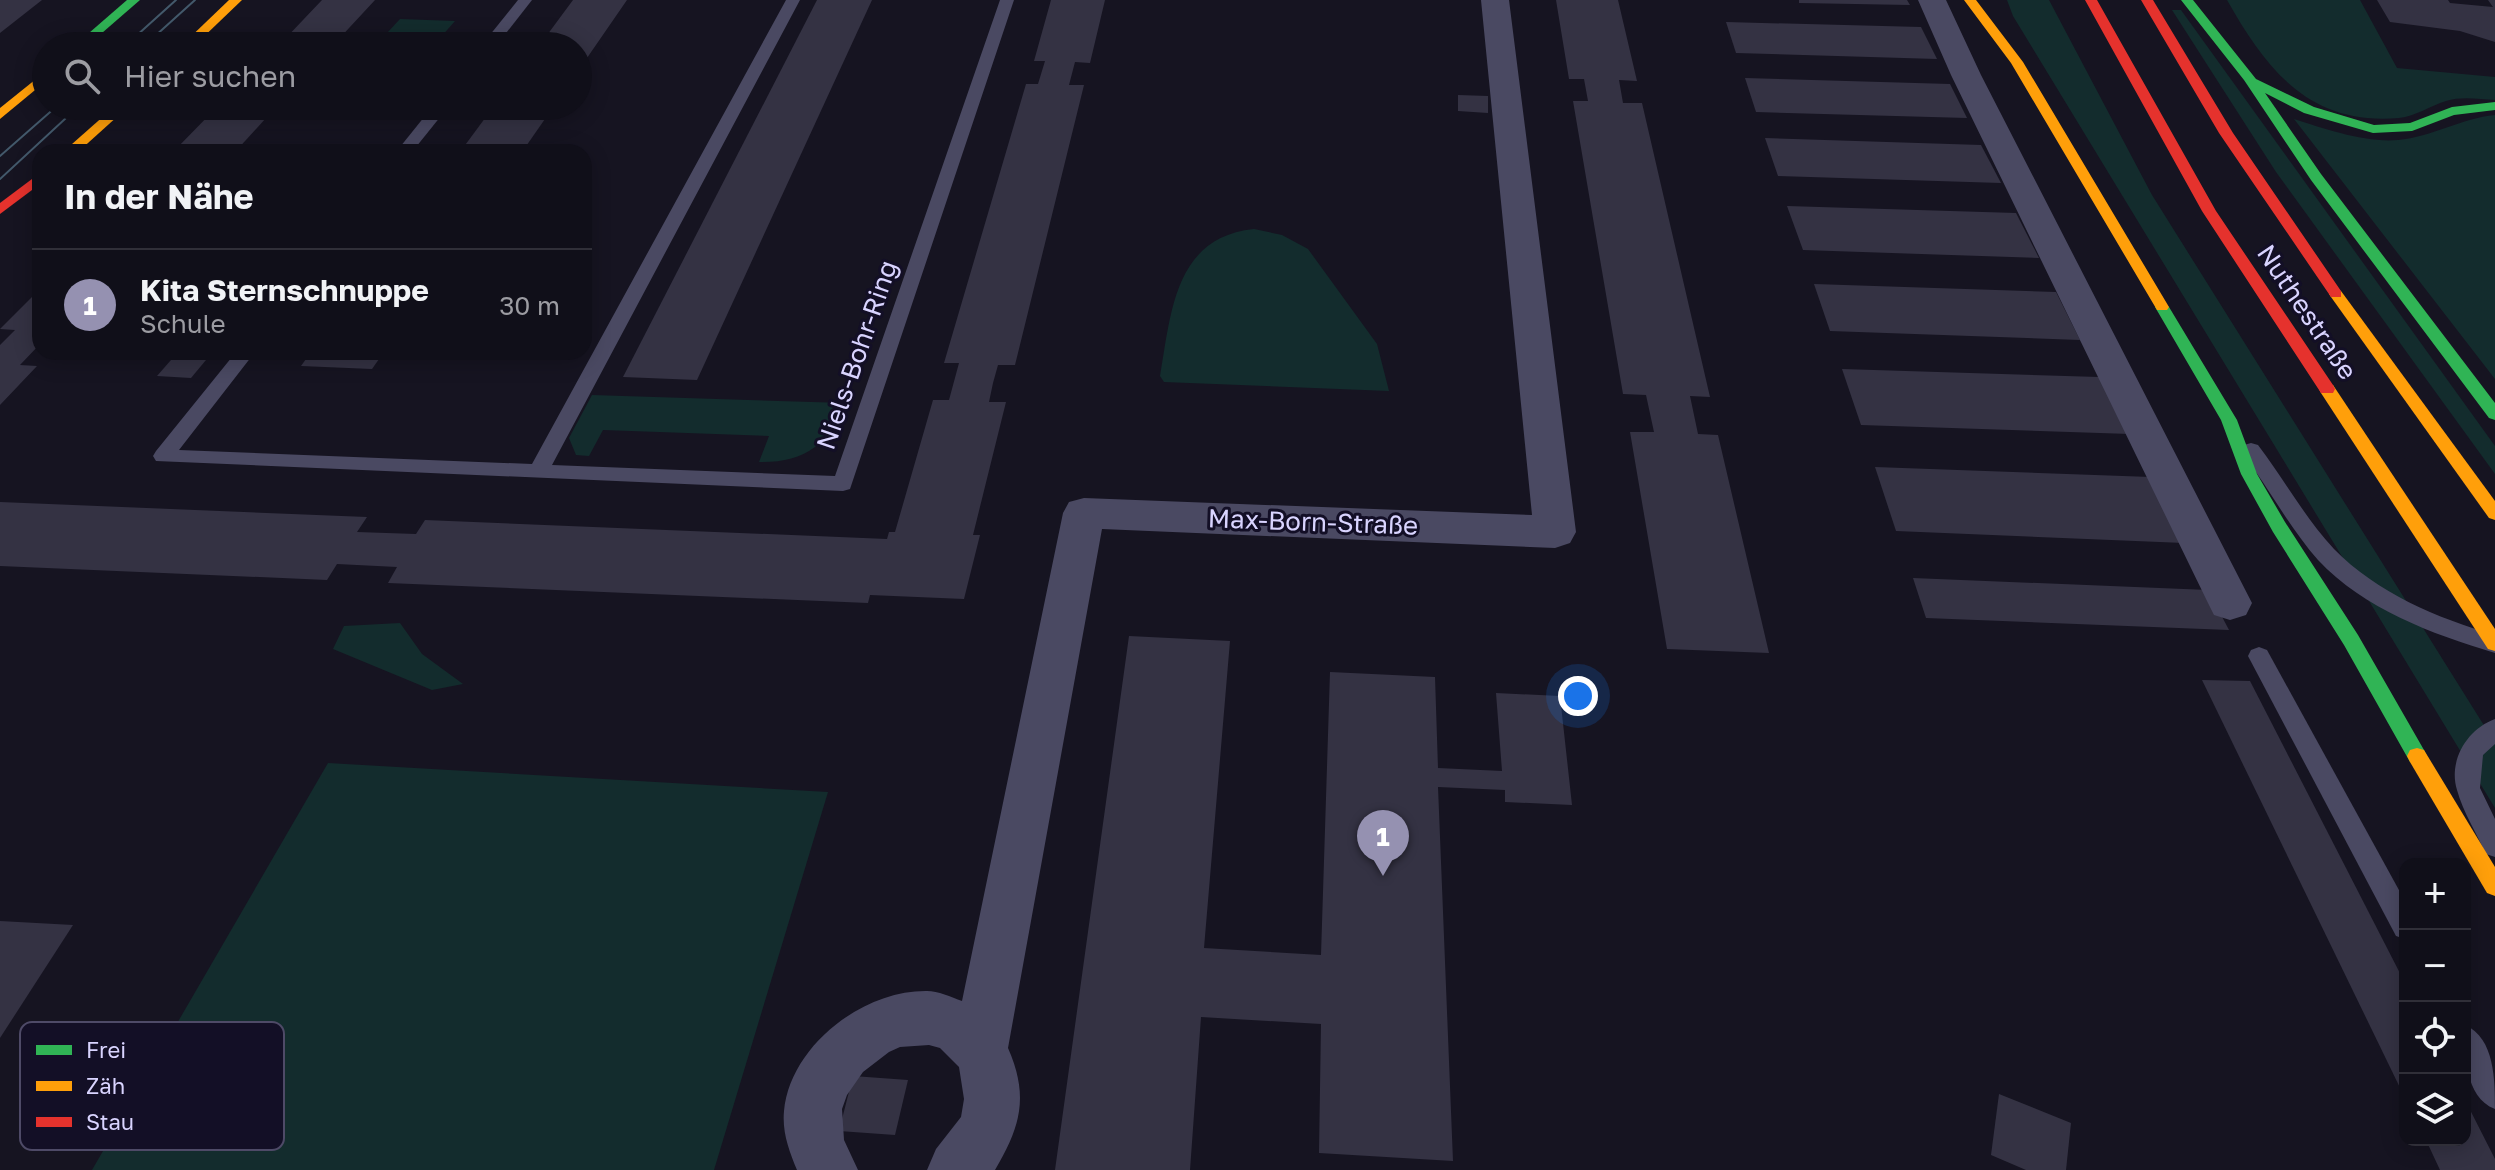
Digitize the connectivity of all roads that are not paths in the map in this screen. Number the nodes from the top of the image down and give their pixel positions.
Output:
1 (134, 0) edge
2 (236, 0) edge
3 (525, 0) edge
4 (793, 0) edge
5 (1007, 0) edge
6 (1495, 0) edge
7 (1932, 0) edge
8 (1970, 0) edge
9 (2091, 0) edge
10 (2147, 0) edge
11 (2187, 0) edge
12 (2209, 0) edge
13 (2002, 12) dead end
14 (96, 32) edge
15 (202, 32) edge
16 (499, 32) edge
17 (2017, 62) junction
18 (2249, 78) junction
19 (32, 87) edge
20 (2495, 106) edge
21 (0, 115) edge
22 (107, 120) edge
23 (430, 120) edge
24 (79, 144) edge
25 (410, 144) edge
26 (32, 184) edge
27 (0, 210) edge
28 (240, 360) edge
29 (2495, 414) edge
30 (2229, 420) junction
31 (538, 472) junction
32 (2495, 514) edge
33 (2230, 603) dead end
34 (2495, 644) edge
35 (2259, 656) dead end
36 (2495, 729) edge
37 (2495, 846) edge
38 (2495, 886) edge
39 (2399, 916) edge
40 (980, 1049) junction
41 (2471, 1050) edge
42 (2495, 1095) edge
43 (828, 1170) edge
44 (957, 1170) edge

1 - 14 main road
2 - 15 main road
3 - 16 lane
4 - 31 lane
5 - 31 lane, Niels-Bohr-Ring
6 - 40 street, Max-Born-Straße
7 - 33 street
8 - 17 main road
9 - 34 main road, Nuthestraße
10 - 32 main road, Nuthestraße
11 - 18 main road
12 - 18 main road
13 - 17 main road
17 - 30 main road
18 - 20 main road
18 - 29 main road
19 - 21 main road
22 - 24 main road
23 - 25 lane
26 - 27 main road
28 - 31 lane, Niels-Bohr-Ring
30 - 34 lane
30 - 38 main road
35 - 39 lane
36 - 37 lane
40 - 43 street
40 - 44 street, Max-Born-Straße
41 - 42 lane

